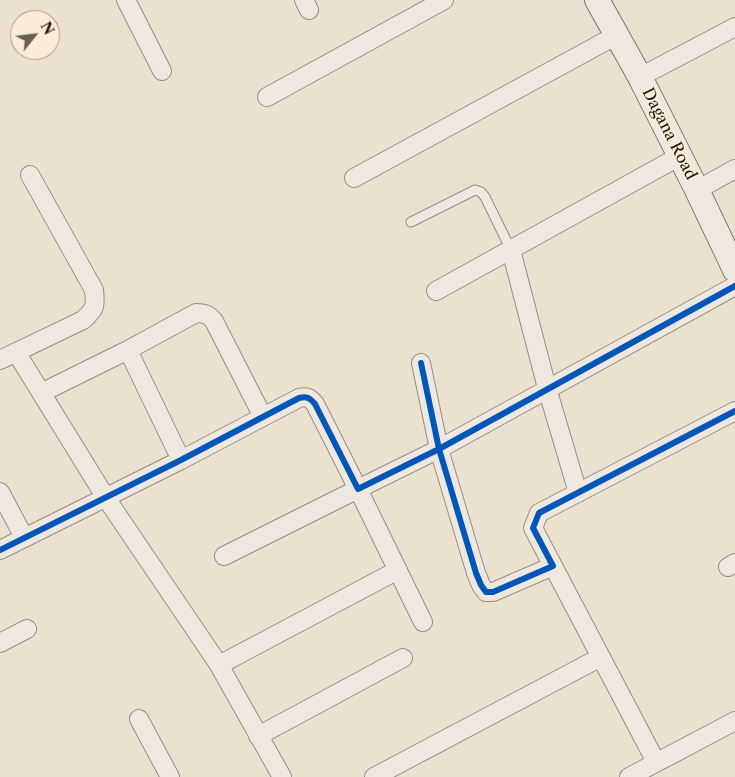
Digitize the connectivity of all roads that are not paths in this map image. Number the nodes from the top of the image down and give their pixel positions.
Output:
1 (126, 0) edge
2 (444, 0) edge
3 (597, 0) edge
4 (735, 27) edge
5 (617, 35) junction
6 (162, 71) dead end
7 (640, 77) junction
8 (267, 97) dead end
9 (680, 156) junction
10 (735, 169) edge
11 (30, 175) dead end
12 (354, 178) dead end
13 (697, 190) junction
14 (411, 222) dead end
15 (511, 250) junction
16 (735, 270) edge
17 (735, 286) edge
18 (436, 291) dead end
19 (128, 350) junction
20 (16, 352) junction
21 (0, 360) edge
22 (421, 364) dead end
23 (547, 388) junction
24 (41, 393) junction
25 (735, 412) edge
26 (263, 417) junction
27 (439, 448) junction
28 (181, 460) junction
29 (358, 489) junction
30 (0, 492) edge
31 (578, 493) junction
32 (106, 498) junction
33 (24, 537) junction
34 (0, 550) edge
35 (224, 556) dead end
36 (553, 566) junction
37 (398, 570) junction
38 (423, 622) dead end
39 (27, 628) dead end
40 (0, 643) edge
41 (601, 657) junction
42 (403, 658) dead end
43 (218, 665) junction
44 (139, 719) dead end
45 (735, 721) edge
46 (258, 736) junction
47 (656, 762) junction
48 (170, 777) edge
49 (282, 777) edge
50 (374, 777) edge
51 (629, 777) edge

1 - 6 street
2 - 8 street
3 - 5 street, Dagana Road
4 - 7 street
5 - 7 street, Dagana Road
5 - 12 street
7 - 9 street, Dagana Road
9 - 13 street, Dagana Road
9 - 15 street
10 - 13 street
11 - 20 street
13 - 16 street, Dagana Road
14 - 15 lane
15 - 18 street
15 - 23 street
17 - 23 street
19 - 24 street
19 - 26 street
19 - 28 street
20 - 21 street
20 - 24 street
22 - 27 street
23 - 27 street
23 - 31 street
24 - 32 street
25 - 31 street
26 - 28 street
26 - 29 street
27 - 29 street
27 - 36 street
28 - 32 street
29 - 35 street
29 - 37 street
30 - 33 street
31 - 36 street
32 - 33 street
32 - 43 street
33 - 34 street
36 - 41 street
37 - 38 street
37 - 43 street
39 - 40 street
41 - 47 street
41 - 50 street
42 - 46 street
43 - 46 street
44 - 48 street
45 - 47 street
46 - 49 street
47 - 51 street

